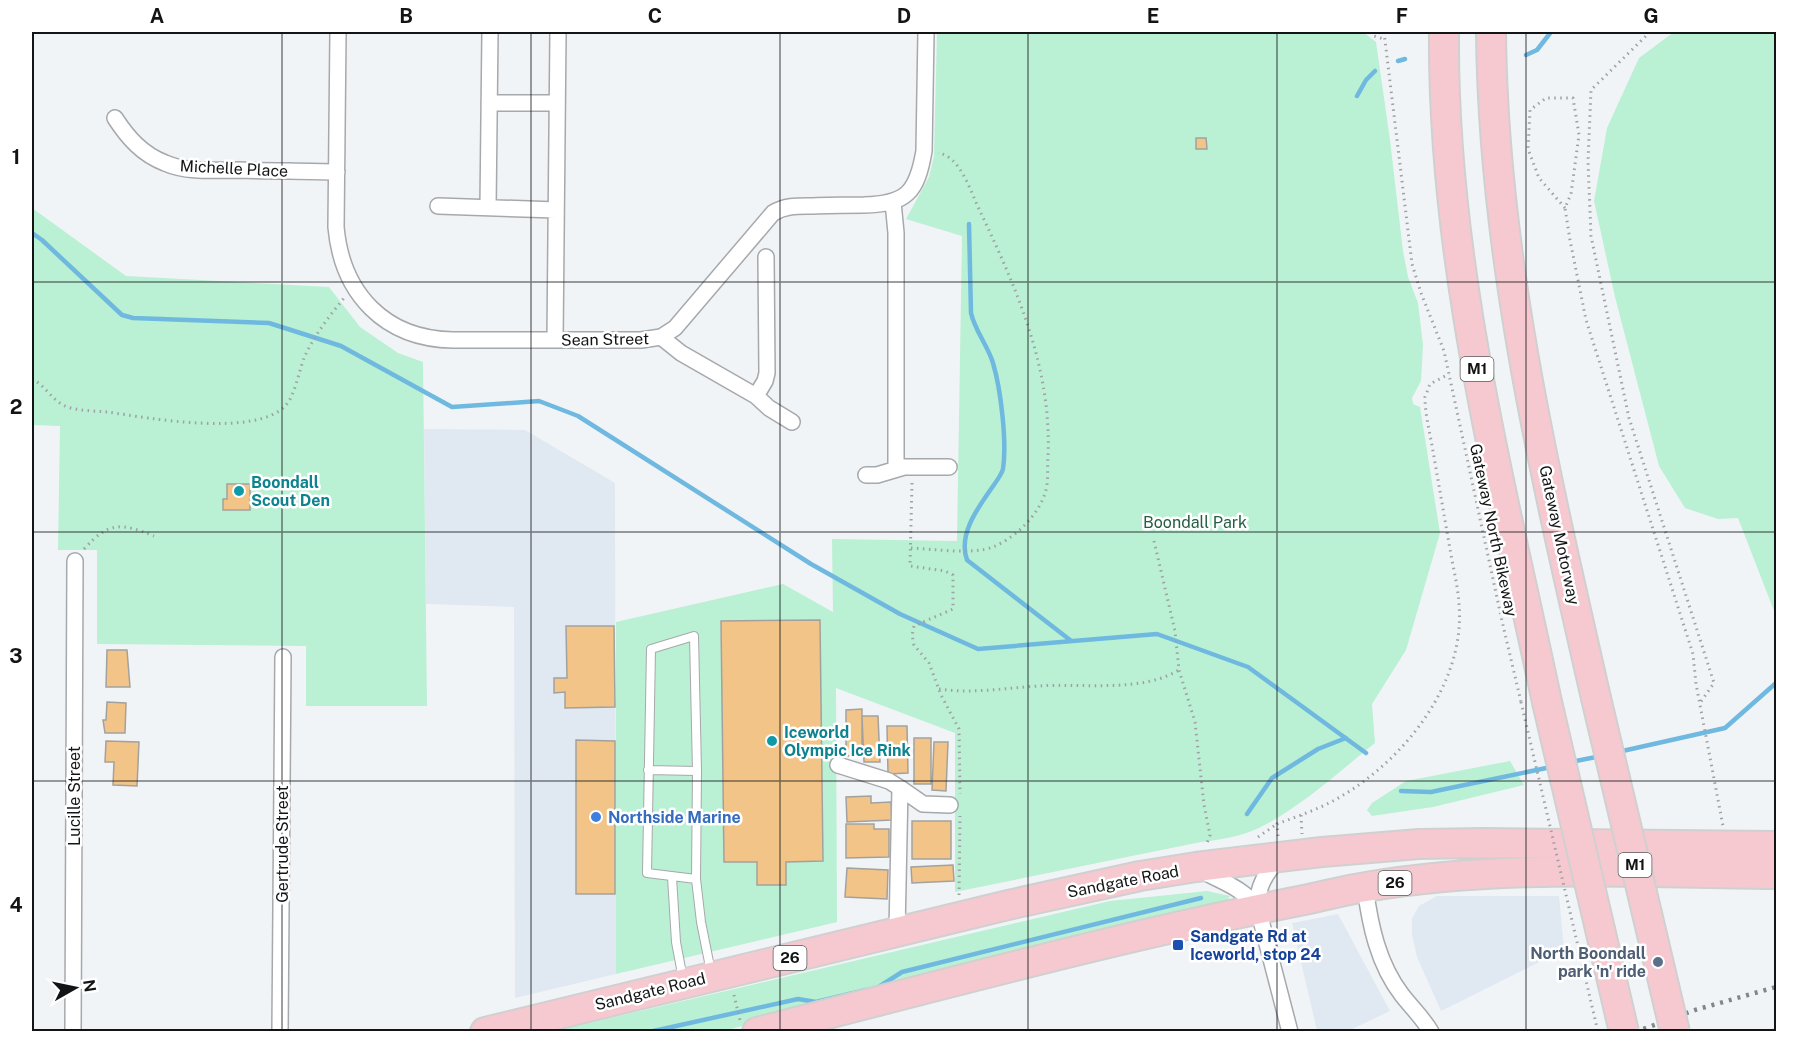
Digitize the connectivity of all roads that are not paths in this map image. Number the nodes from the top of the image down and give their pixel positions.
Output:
1 (338, 32) edge
2 (489, 32) edge
3 (558, 32) edge
4 (926, 32) edge
5 (1444, 32) edge
6 (1491, 32) edge
7 (489, 103) junction
8 (557, 103) junction
9 (115, 118) dead end
10 (337, 172) junction
11 (894, 202) junction
12 (438, 206) dead end
13 (488, 207) junction
14 (556, 210) junction
15 (766, 256) dead end
16 (661, 338) junction
17 (555, 340) junction
18 (756, 396) junction
19 (792, 422) dead end
20 (949, 467) dead end
21 (896, 469) junction
22 (866, 475) dead end
23 (75, 561) road end
24 (283, 657) dead end
25 (838, 765) dead end
26 (648, 770) junction
27 (697, 771) junction
28 (900, 788) junction
29 (956, 802) road end
30 (1776, 846) edge
31 (1279, 850) junction
32 (1201, 858) junction
33 (1776, 874) edge
34 (672, 877) junction
35 (696, 879) junction
36 (1365, 887) junction
37 (1258, 909) junction
38 (897, 931) junction
39 (712, 976) junction
40 (685, 983) junction
41 (749, 1025) edge
42 (73, 1032) edge
43 (280, 1032) edge
44 (485, 1032) edge
45 (1290, 1032) edge
46 (1431, 1032) edge
47 (1624, 1032) edge
48 (1675, 1032) edge

1 - 10 street, Sean Street
2 - 7 street
3 - 8 street
4 - 11 street
5 - 47 highway, M1, bridge
6 - 48 highway, Gateway Motorway / M1, bridge
7 - 8 street
7 - 13 street
8 - 14 street
9 - 10 street, Michelle Place
10 - 17 street, Sean Street
11 - 16 street, Sean Street
11 - 21 street
12 - 13 street
13 - 14 street
14 - 17 street
15 - 18 street
16 - 17 street, Sean Street
16 - 18 street
18 - 19 street
20 - 21 street
21 - 22 street
23 - 42 street, Lucille Street
24 - 43 street, Gertrude Street
25 - 28 street
26 - 27 lane
26 - 27 lane
26 - 34 lane
27 - 35 lane
28 - 29 street
28 - 38 street
30 - 31 highway, Sandgate Road / 26
31 - 32 highway, Sandgate Road / 26
31 - 37 street
32 - 37 street
32 - 38 highway, Sandgate Road / 26
33 - 36 highway, 26
34 - 35 lane
34 - 40 lane
35 - 39 lane
36 - 37 highway, 26
36 - 46 street
37 - 41 highway, 26
37 - 45 street
38 - 39 highway, Sandgate Road / 26
39 - 40 highway, Sandgate Road / 26
40 - 44 highway, Sandgate Road / 26

